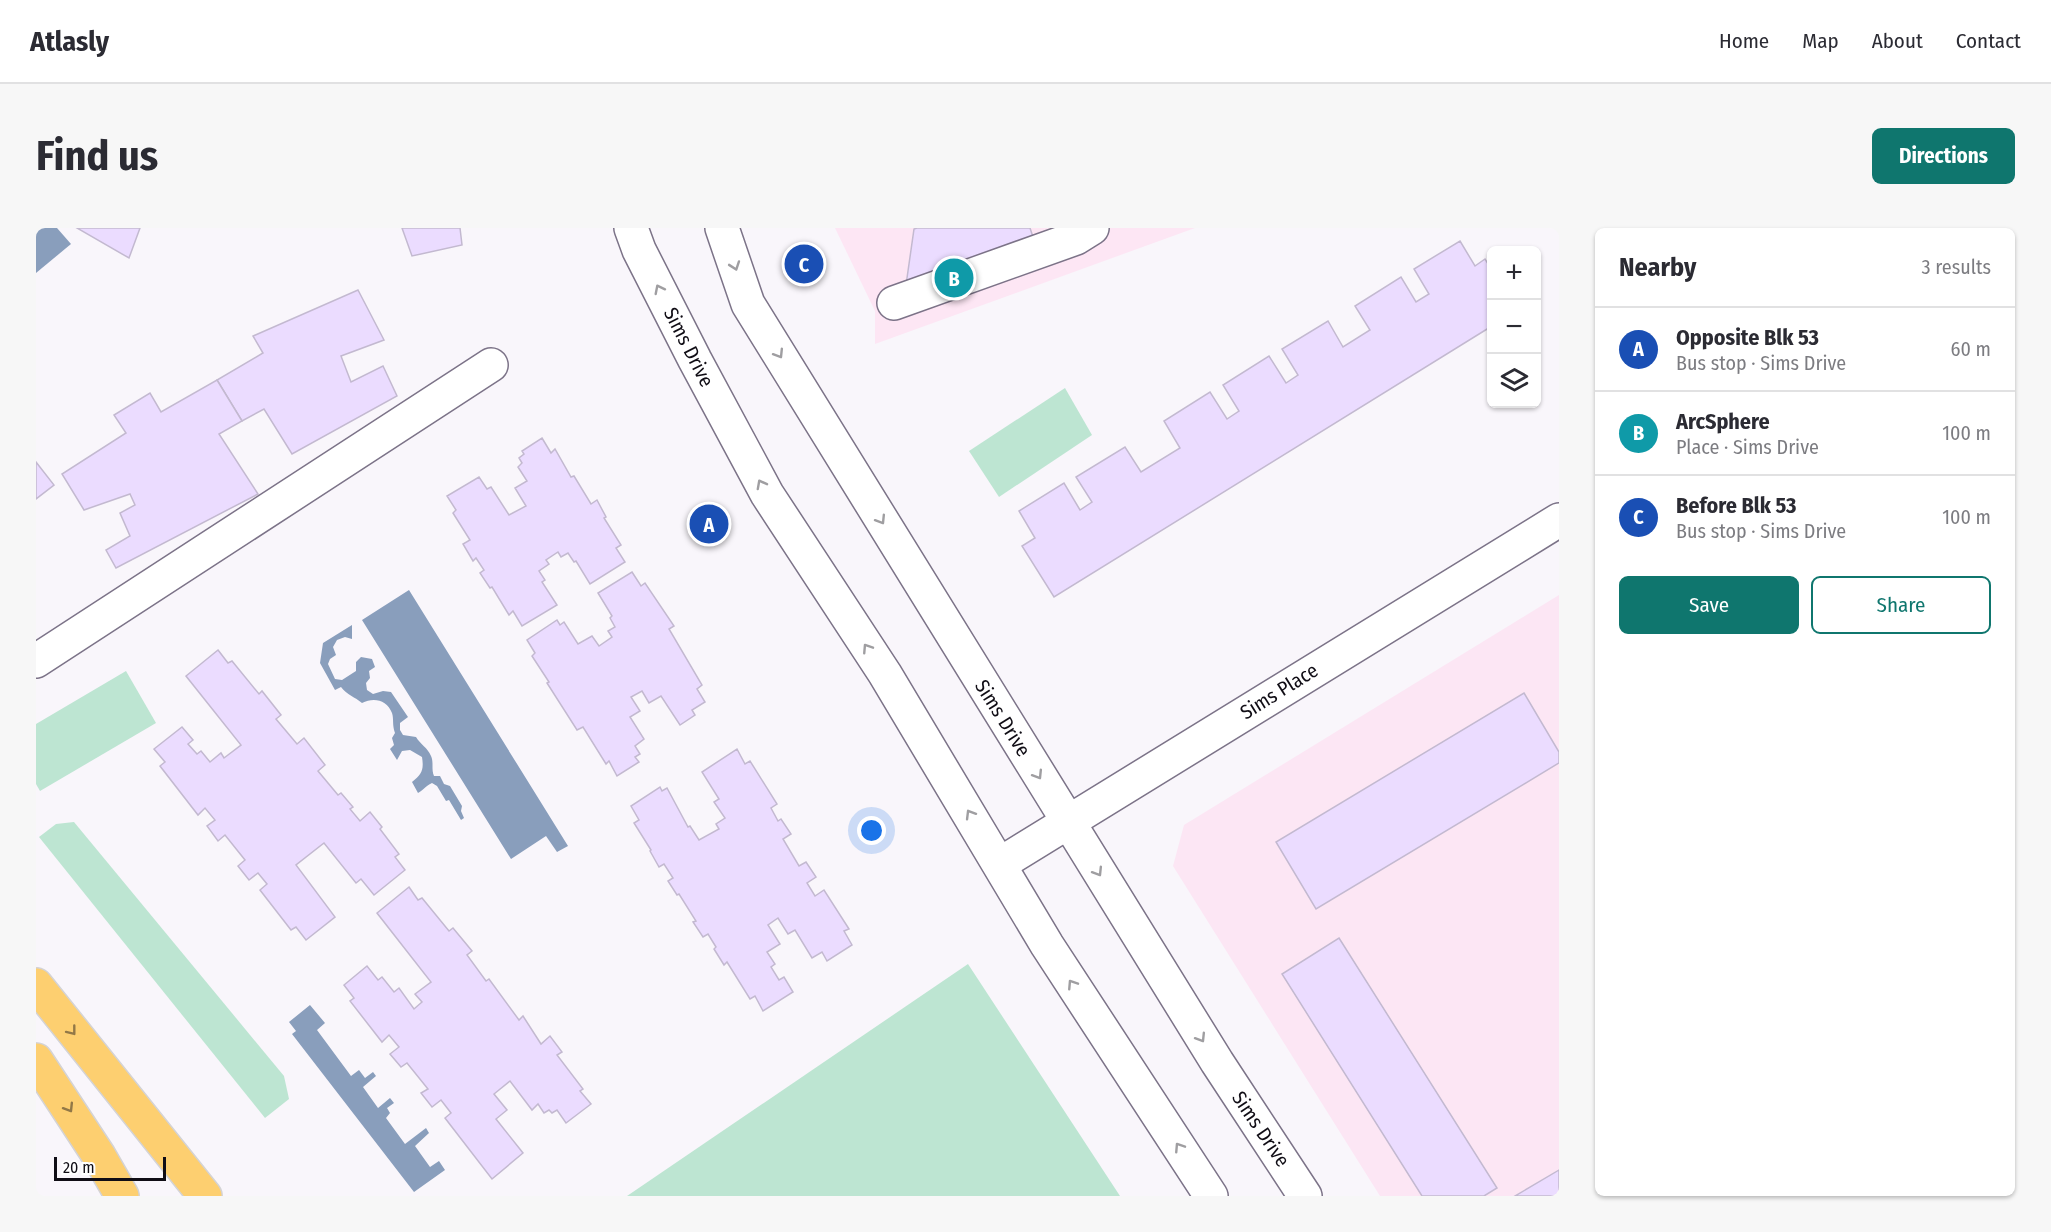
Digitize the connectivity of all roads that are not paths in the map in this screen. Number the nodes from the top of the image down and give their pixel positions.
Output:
1 (722, 228) edge
2 (1092, 228) edge
3 (643, 235) edge
4 (894, 303) dead end
5 (491, 365) dead end
6 (1559, 520) edge
7 (36, 660) edge
8 (1067, 823) junction
9 (1000, 864) junction
10 (36, 985) edge
11 (36, 1060) edge
12 (122, 1196) edge
13 (205, 1196) edge
14 (1211, 1196) edge
15 (1305, 1196) edge

1 -> 8 street, Sims Drive
2 - 4 street
9 -> 3 street, Sims Drive
5 - 7 street
6 - 8 street, Sims Place
8 - 9 street, Sims Place
8 -> 15 street, Sims Drive
14 -> 9 street, Sims Drive
10 -> 13 highway
11 -> 12 highway

